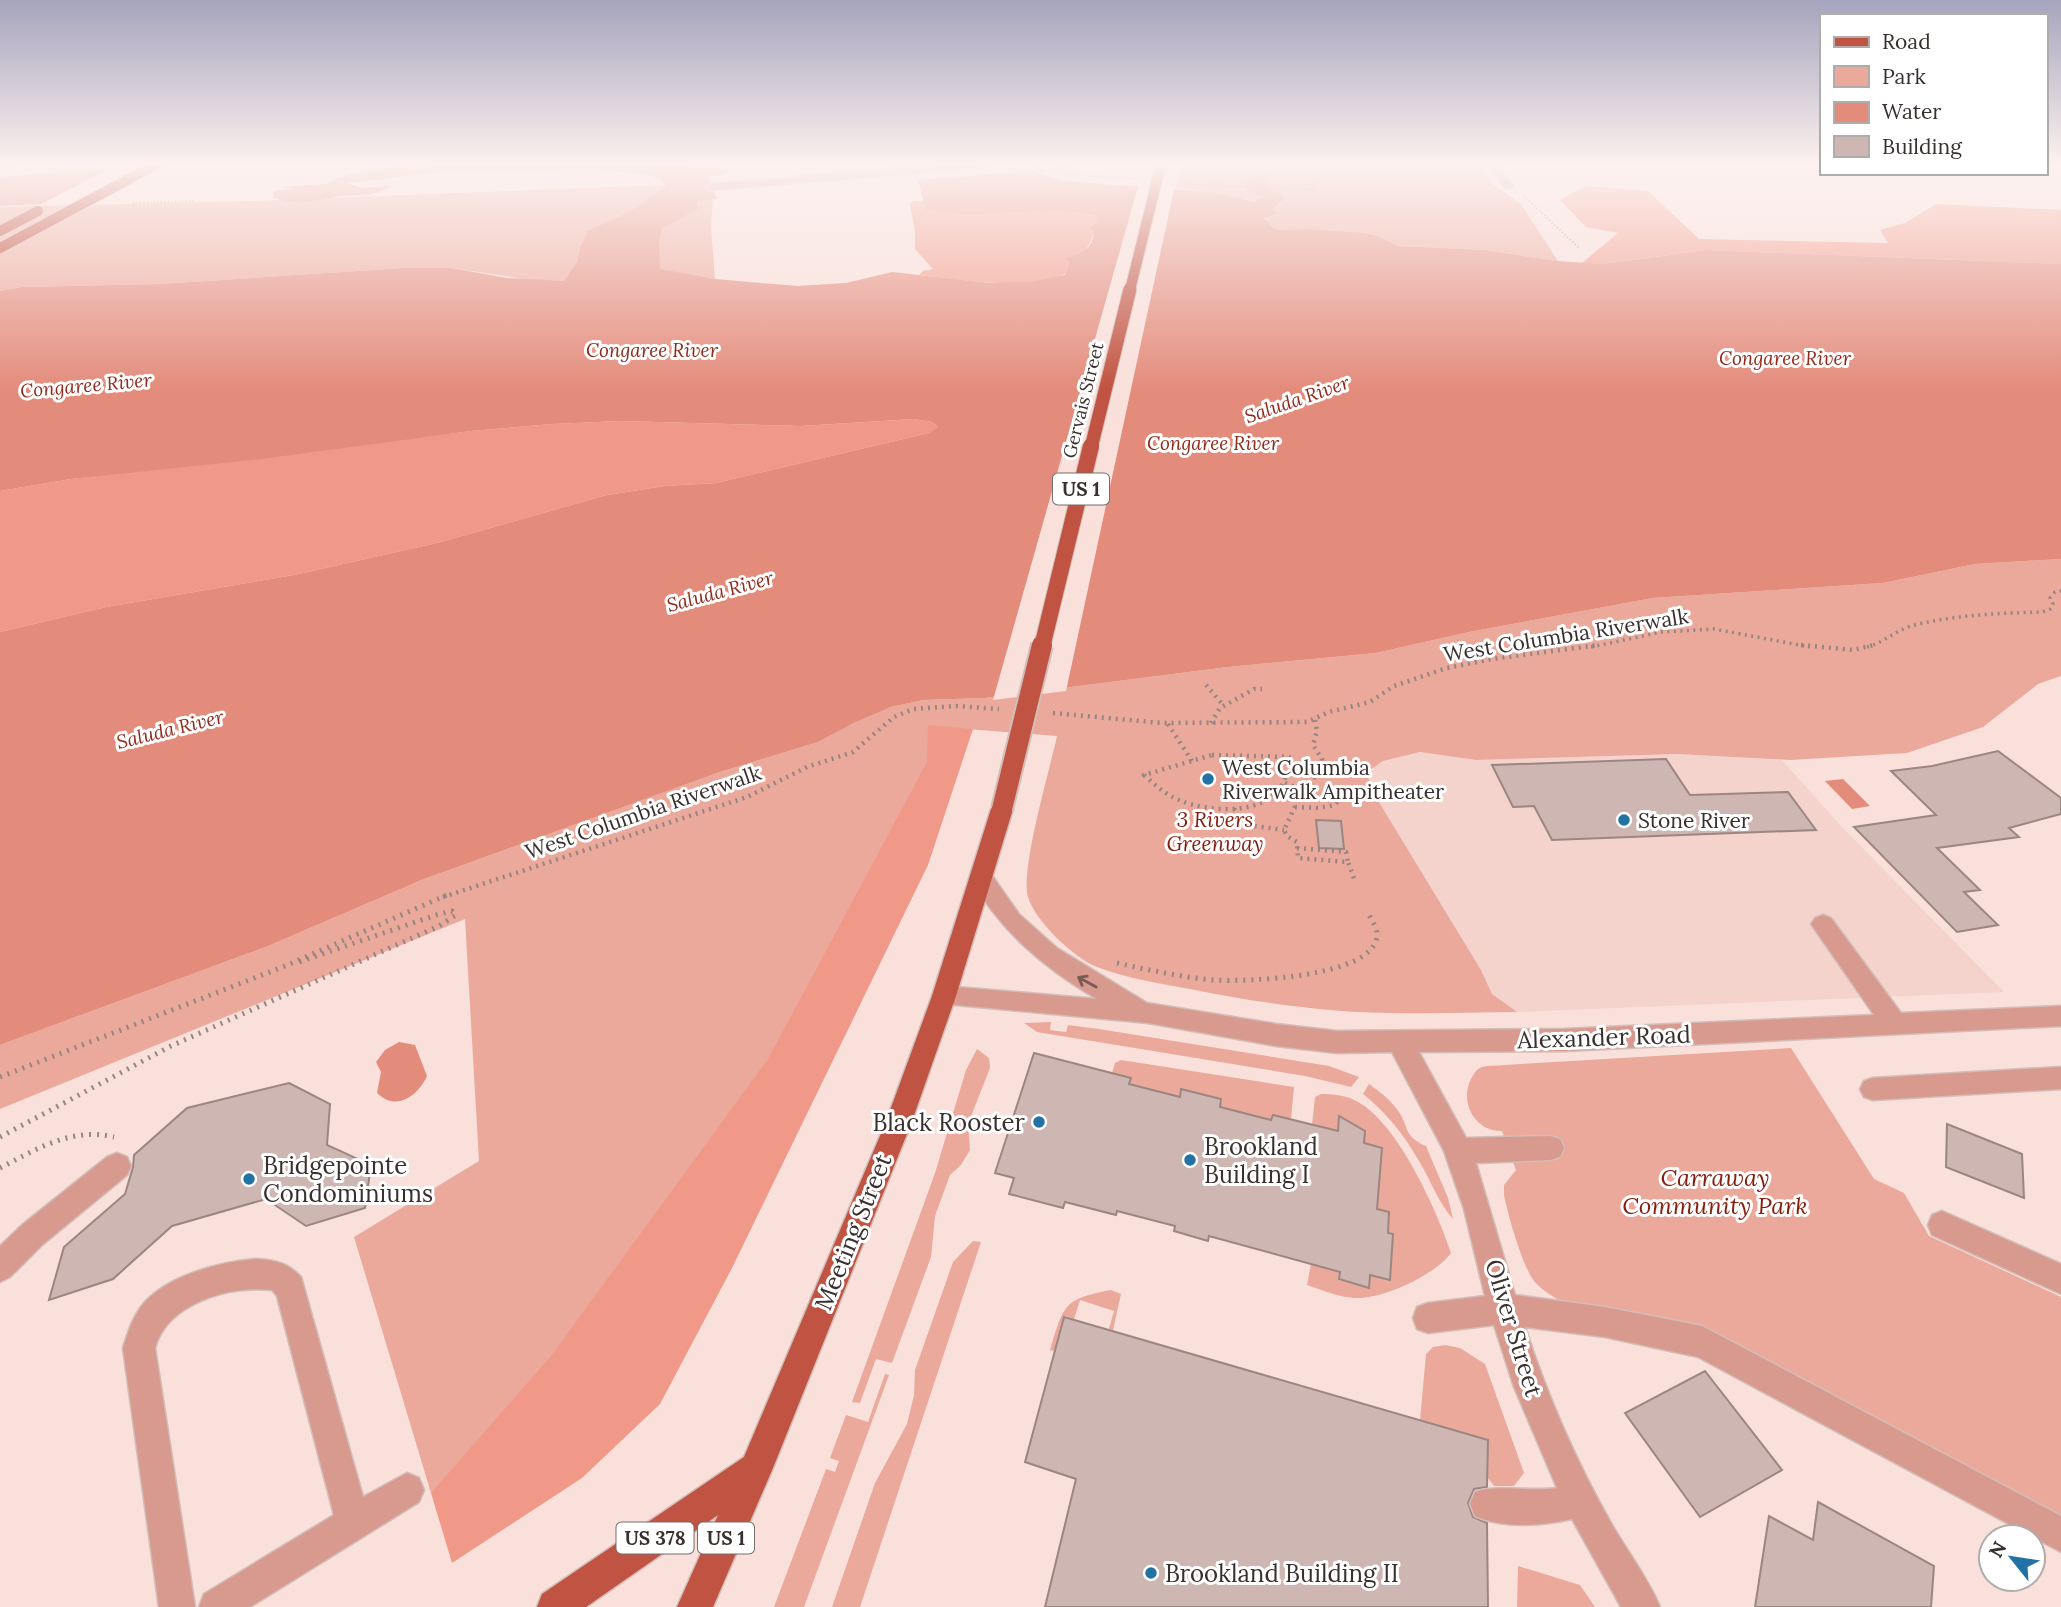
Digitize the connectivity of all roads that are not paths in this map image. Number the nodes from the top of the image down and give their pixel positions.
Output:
1 (17, 239) edge
2 (1143, 239) edge
3 (0, 248) edge
4 (1002, 809) joint
5 (981, 877) junction
6 (1823, 925) dead end
7 (944, 996) junction
8 (1148, 1013) junction
9 (2061, 1016) edge
10 (1895, 1024) junction
11 (1401, 1043) junction
12 (2061, 1079) edge
13 (1873, 1089) dead end
14 (1550, 1148) dead end
15 (1458, 1151) junction
16 (117, 1166) road end
17 (1942, 1225) dead end
18 (0, 1267) edge
19 (2061, 1279) edge
20 (1504, 1308) junction
21 (1428, 1318) dead end
22 (756, 1468) junction
23 (407, 1490) dead end
24 (1578, 1500) junction
25 (1487, 1504) dead end
26 (353, 1523) junction
27 (2061, 1535) edge
28 (177, 1607) edge
29 (217, 1607) edge
30 (555, 1607) edge
31 (695, 1607) edge
32 (1642, 1607) edge

1 - 3 highway, bridge
2 - 4 main road, Gervais Street / US 1, bridge
4 - 5 main road, Meeting Street / US 1
5 - 7 main road, Meeting Street / US 1
8 -> 5 street, Alexander Road
6 - 10 street
7 - 8 street, Alexander Road
7 - 22 main road, Meeting Street / US 1
8 - 11 street, Alexander Road
9 - 10 street, Alexander Road
10 - 11 street, Alexander Road
11 - 15 street, Oliver Street
12 - 13 street
14 - 15 street
15 - 20 street, Oliver Street
16 - 18 street
17 - 19 street
20 - 21 street
20 - 24 street, Oliver Street
20 - 27 street
22 - 30 main road, US 378
22 - 31 main road, Meeting Street / US 1
23 - 26 street
24 - 25 street
24 - 32 street, Oliver Street
26 - 28 street
26 - 29 street

